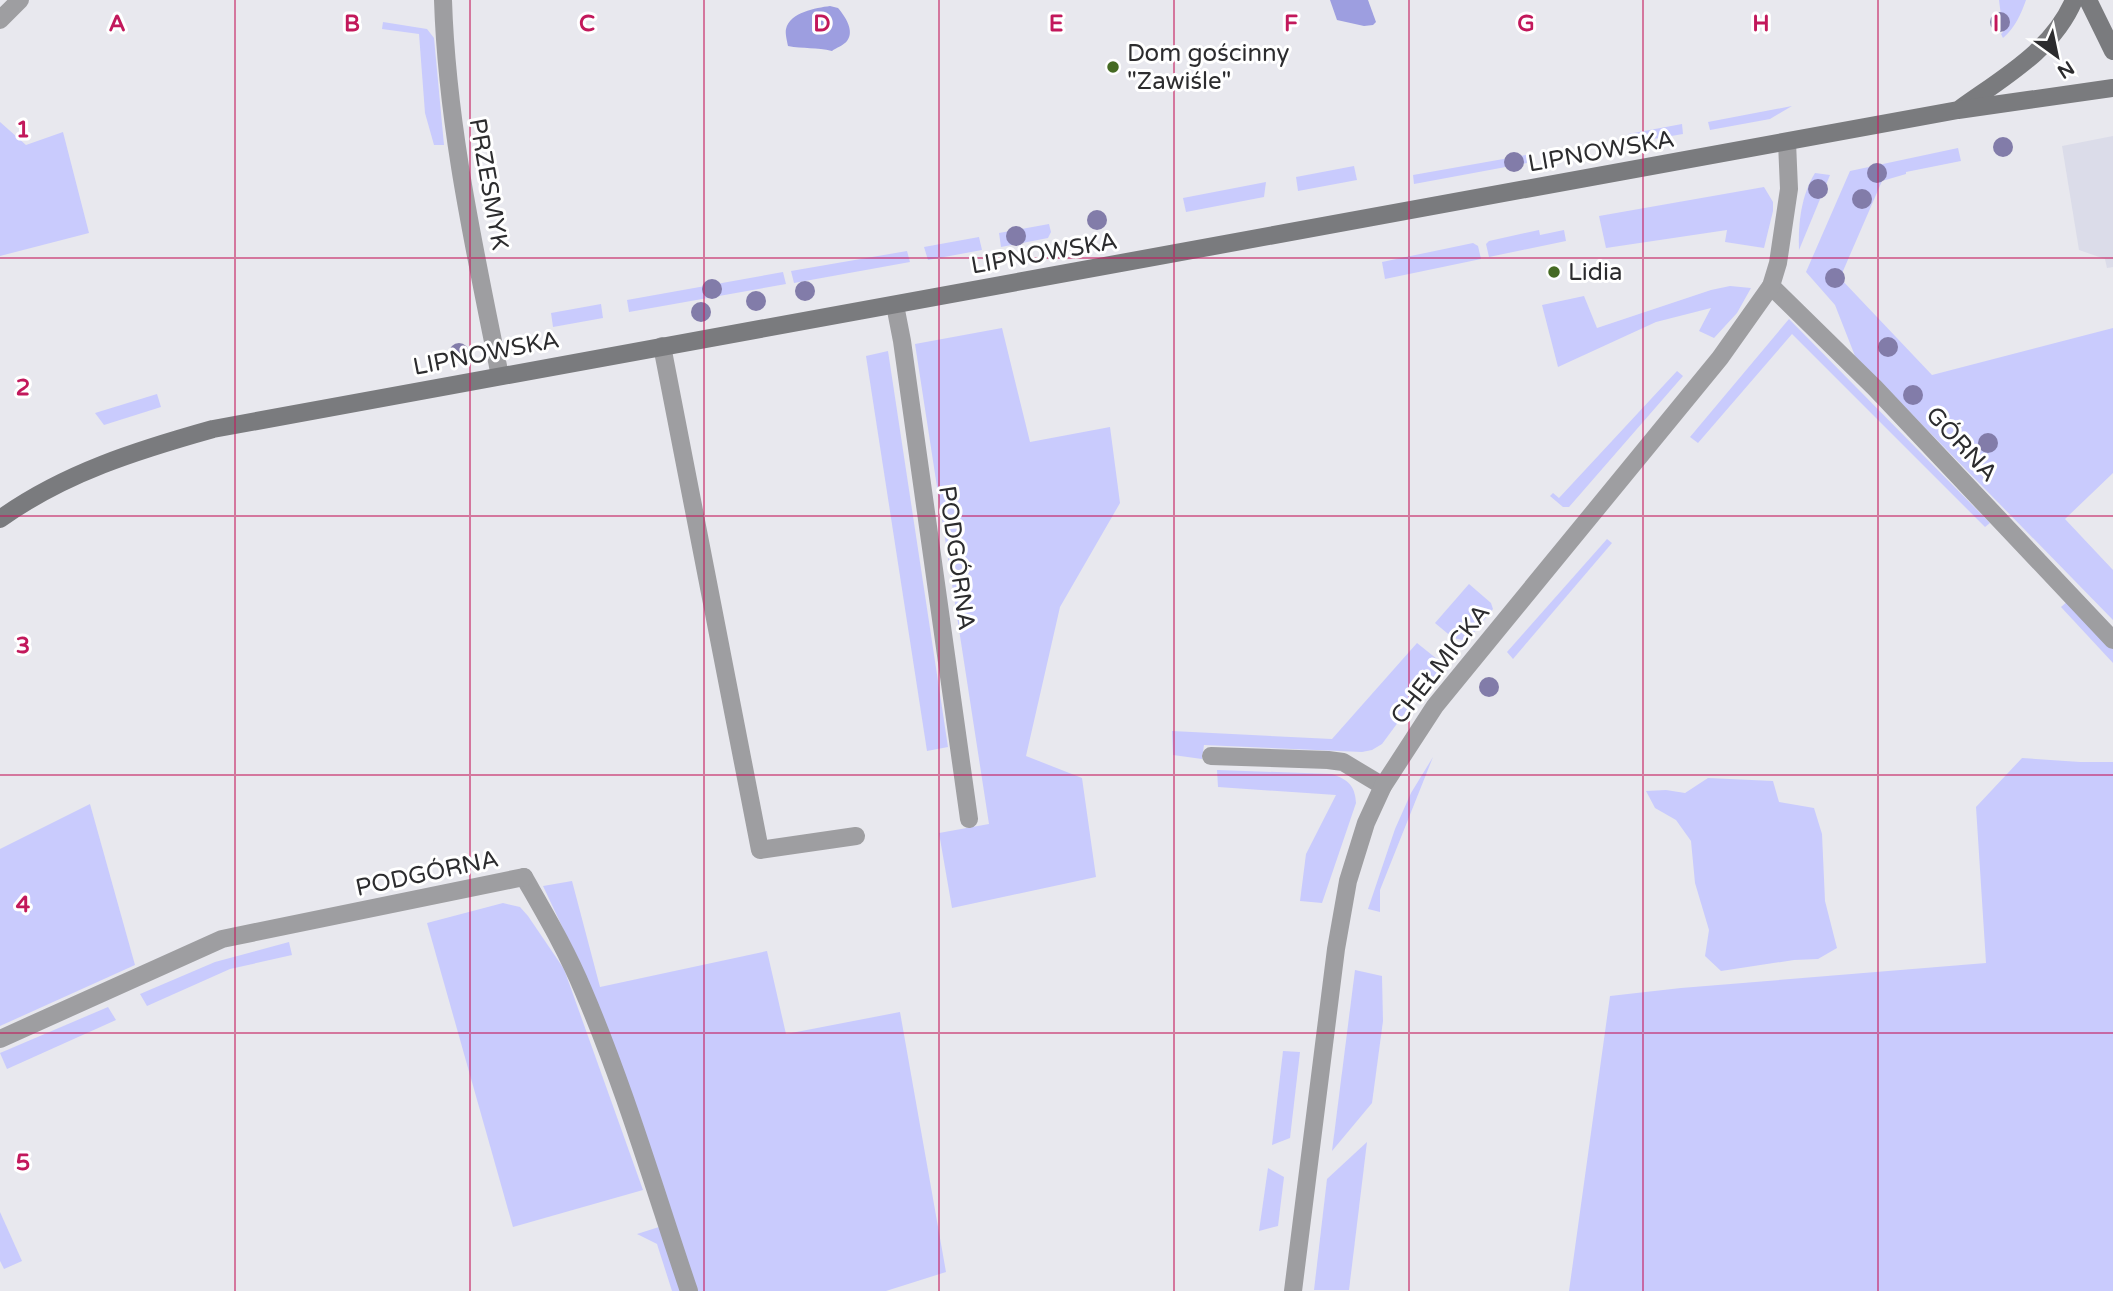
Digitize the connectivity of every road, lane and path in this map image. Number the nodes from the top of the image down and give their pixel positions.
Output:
1 (20, 0) edge
2 (443, 0) edge
3 (2074, 0) edge
4 (2088, 0) edge
5 (0, 20) edge
6 (2113, 51) edge
7 (2113, 88) edge
8 (1958, 110) junction
9 (1787, 142) junction
10 (1771, 286) junction
11 (895, 305) junction
12 (662, 346) junction
13 (500, 376) junction
14 (0, 519) edge
15 (2113, 640) edge
16 (1211, 756) dead end
17 (1383, 786) junction
18 (969, 819) dead end
19 (856, 836) dead end
20 (0, 1039) edge
21 (689, 1291) edge
22 (1293, 1291) edge

1 - 5 street
2 - 13 street, PRZESMYK
3 - 8 main road
4 - 6 main road
7 - 8 main road, LIPNOWSKA
8 - 9 main road, LIPNOWSKA
9 - 10 street, CHEŁMICKA
9 - 11 main road, LIPNOWSKA
10 - 15 street, GÓRNA
10 - 17 street, CHEŁMICKA
11 - 12 main road, LIPNOWSKA
11 - 18 street, PODGÓRNA
12 - 13 main road, LIPNOWSKA
12 - 19 street
13 - 14 main road, LIPNOWSKA
16 - 17 street
17 - 22 street, CHEŁMICKA
20 - 21 street, PODGÓRNA

